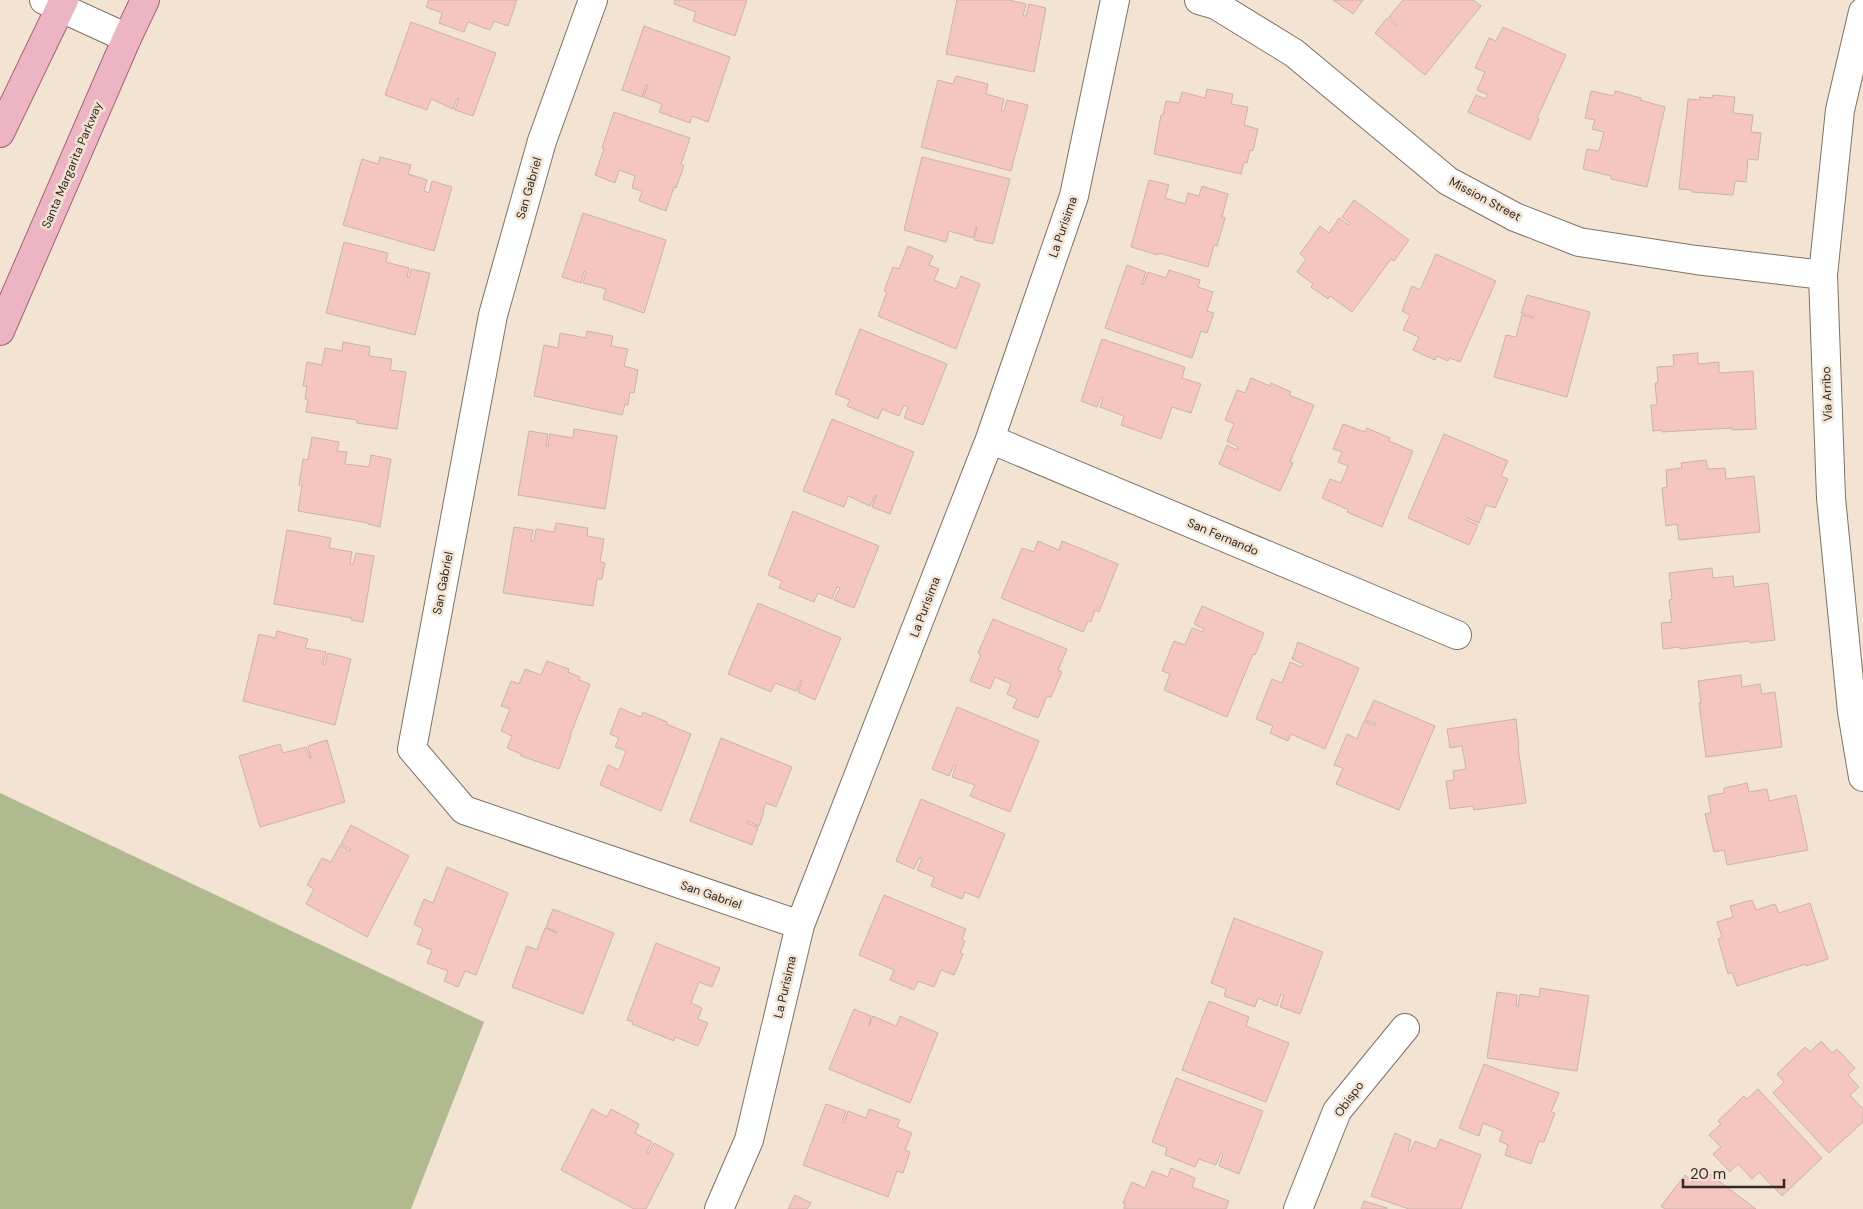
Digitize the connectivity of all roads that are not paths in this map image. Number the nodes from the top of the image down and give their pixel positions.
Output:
1 (146, 0) edge
2 (593, 0) edge
3 (1116, 0) edge
4 (1199, 0) edge
5 (56, 2) edge
6 (1863, 12) edge
7 (127, 38) junction
8 (0, 133) edge
9 (1823, 275) junction
10 (0, 331) edge
11 (990, 439) junction
12 (1456, 635) dead end
13 (1858, 712) edge
14 (1863, 777) edge
15 (800, 925) junction
16 (1405, 1028) dead end
17 (719, 1209) edge
18 (1298, 1209) edge

1 - 7 main road, Santa Margarita Parkway
2 - 15 street, San Gabriel
3 - 11 street, La Purisima
4 - 9 street, Mission Street
5 - 7 street
5 - 8 main road
6 - 9 street, Via Arribo
7 - 10 main road, Santa Margarita Parkway
9 - 13 street, Via Arribo
11 - 12 street, San Fernando
11 - 15 street, La Purisima
13 - 14 street, Via Arribo
15 - 17 street, La Purisima
16 - 18 street, Obispo

